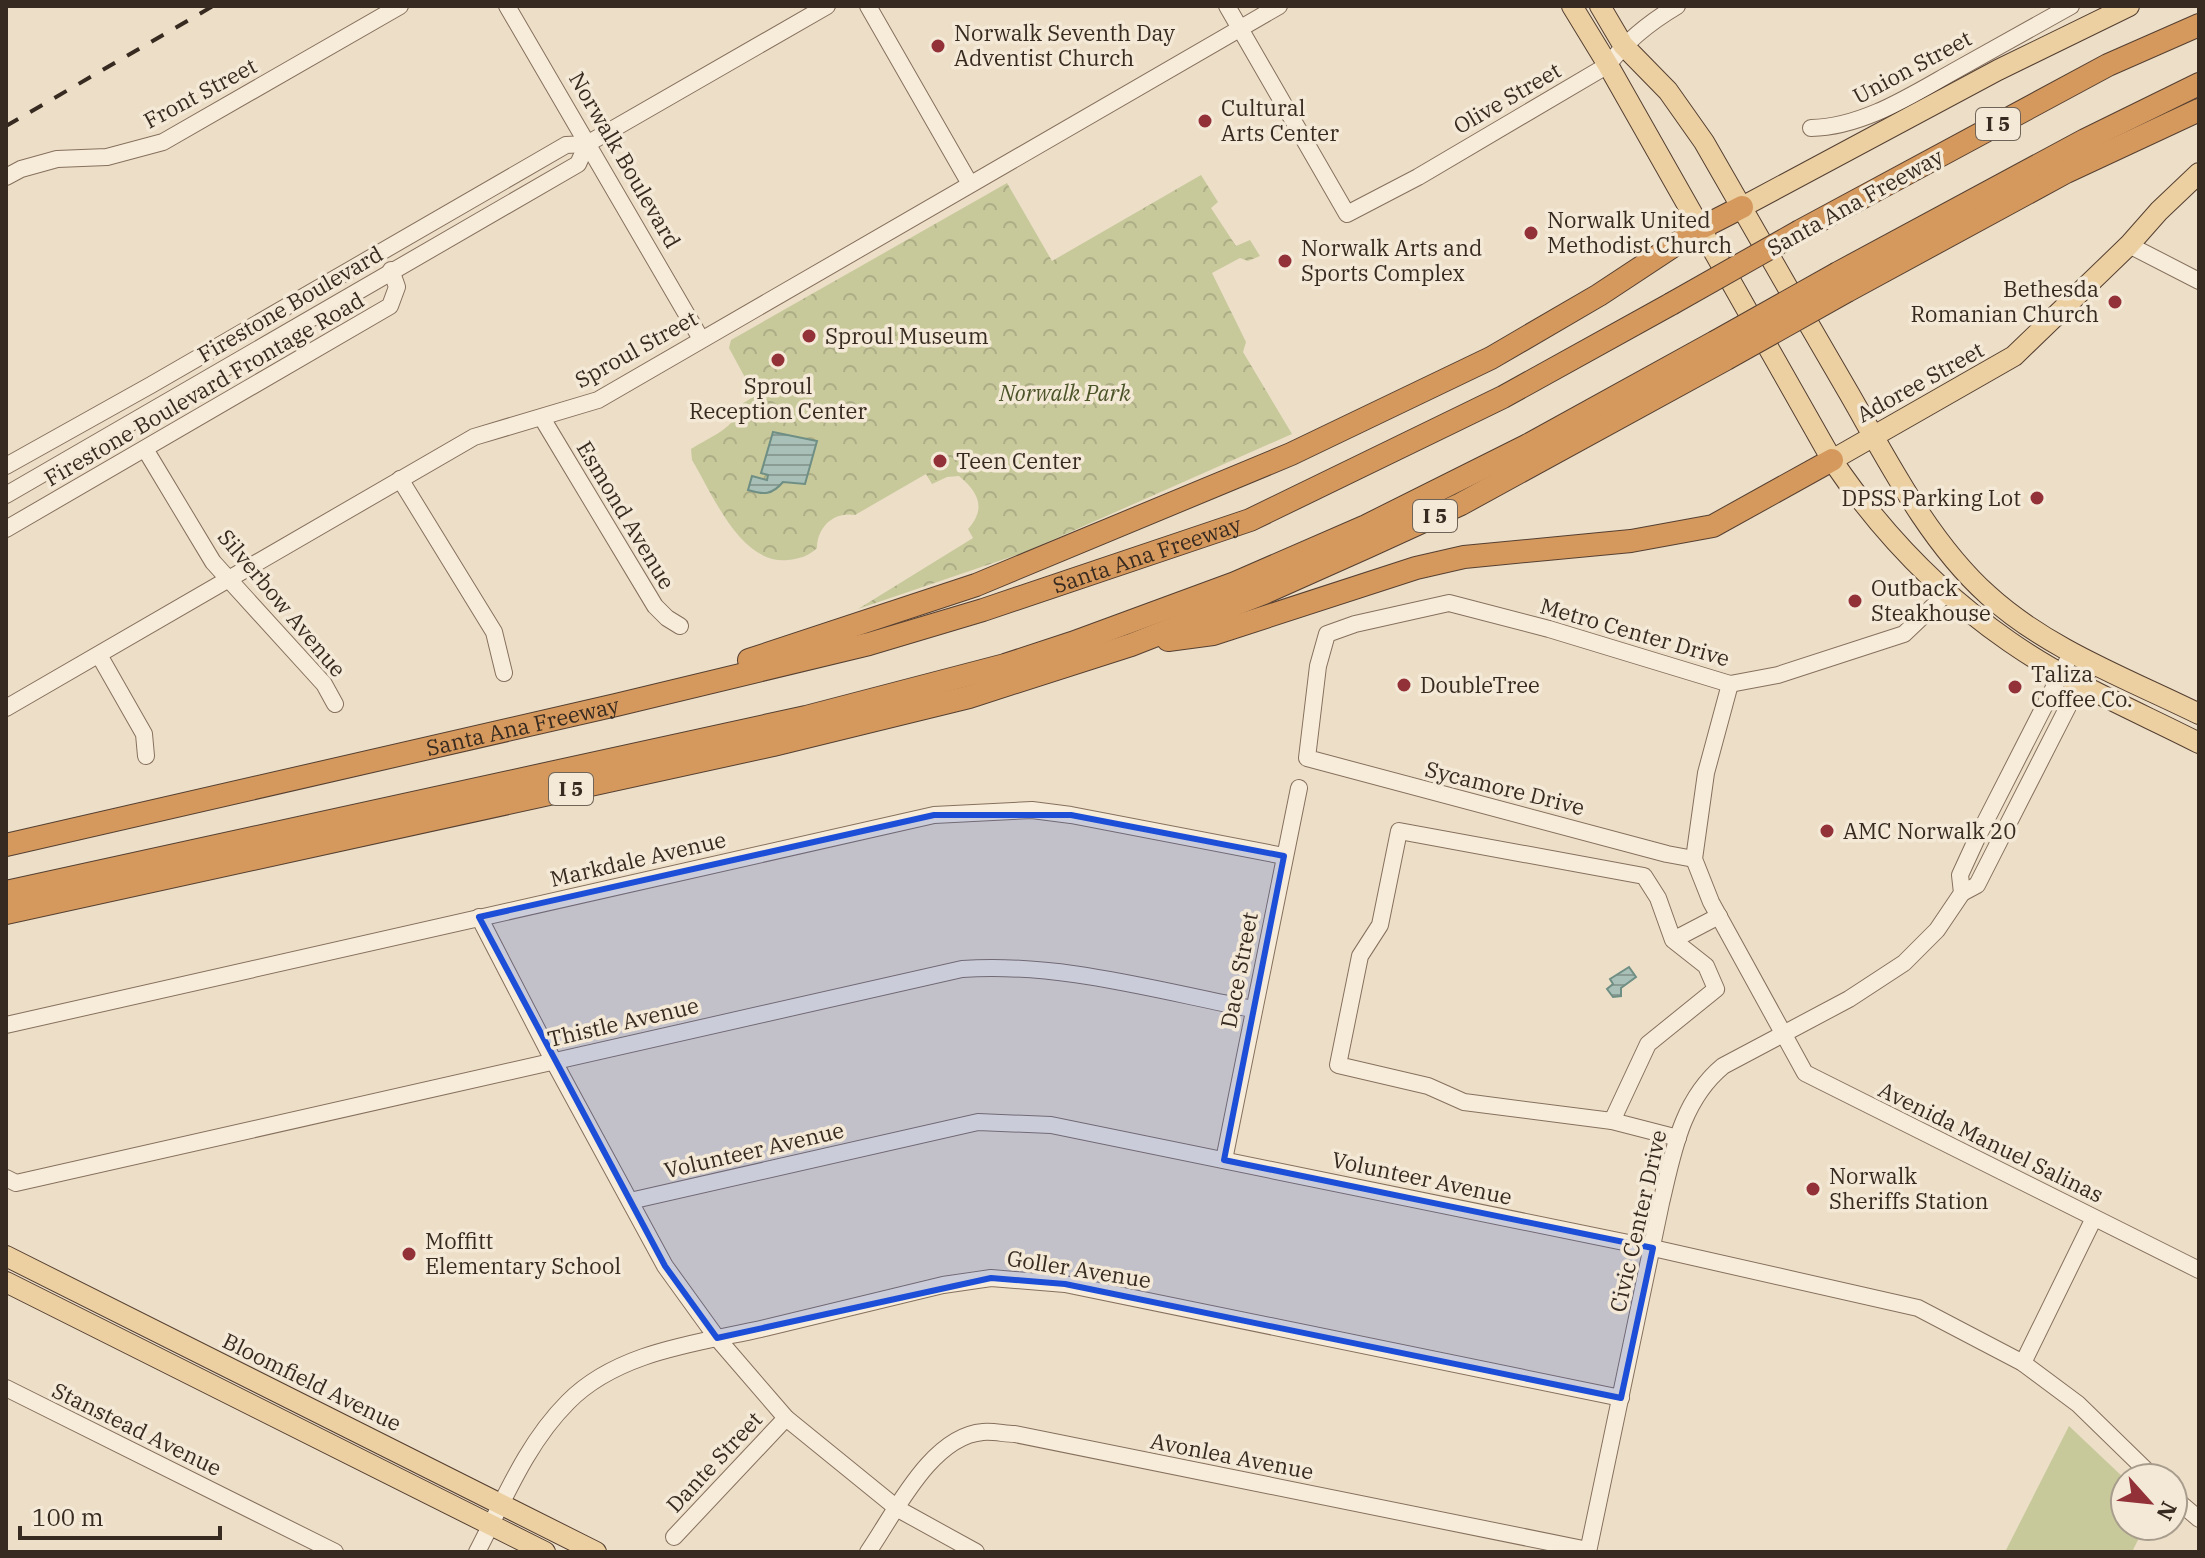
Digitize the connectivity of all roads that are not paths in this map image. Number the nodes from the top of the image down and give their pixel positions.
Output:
1 (400, 6) edge
2 (507, 6) edge
3 (827, 6) edge
4 (868, 6) edge
5 (1227, 6) edge
6 (1279, 6) edge
7 (1572, 6) edge
8 (1600, 6) edge
9 (1677, 6) edge
10 (2071, 6) edge
11 (2129, 6) edge
12 (2199, 25) edge
13 (1240, 27) junction
14 (1623, 45) junction
15 (1608, 65) junction
16 (2199, 84) edge
17 (2199, 110) edge
18 (1811, 128) dead end
19 (587, 144) junction
20 (2199, 173) edge
21 (6, 177) edge
22 (970, 184) junction
23 (1742, 207) junction
24 (1699, 229) junction
25 (2129, 245) junction
26 (391, 270) junction
27 (2199, 281) edge
28 (1842, 282) junction
29 (701, 339) junction
30 (1720, 350) junction
31 (542, 418) junction
32 (1873, 436) junction
33 (145, 449) junction
34 (1832, 460) junction
35 (6, 466) edge
36 (400, 479) junction
37 (6, 495) edge
38 (6, 529) edge
39 (229, 580) junction
40 (1947, 593) junction
41 (680, 626) dead end
42 (1131, 645) junction
43 (2072, 652) junction
44 (99, 655) junction
45 (2095, 663) junction
46 (504, 673) dead end
47 (2061, 673) junction
48 (2080, 683) junction
49 (1730, 684) junction
50 (335, 704) dead end
51 (616, 705) junction
52 (6, 708) edge
53 (2199, 714) edge
54 (2199, 743) edge
55 (146, 756) dead end
56 (1307, 758) joint
57 (1299, 788) dead end
58 (6, 845) edge
59 (1284, 856) junction
60 (1694, 859) junction
61 (6, 892) edge
62 (1962, 893) junction
63 (6, 913) edge
64 (1719, 916) junction
65 (479, 917) junction
66 (1673, 940) junction
67 (1253, 1009) junction
68 (6, 1025) edge
69 (1782, 1032) junction
70 (553, 1060) junction
71 (1612, 1121) junction
72 (1678, 1138) junction
73 (1224, 1160) junction
74 (6, 1178) edge
75 (630, 1201) junction
76 (2094, 1218) junction
77 (1653, 1248) junction
78 (6, 1256) edge
79 (2199, 1270) edge
80 (6, 1282) edge
81 (717, 1338) junction
82 (2023, 1363) junction
83 (6, 1388) edge
84 (1621, 1398) junction
85 (786, 1418) junction
86 (366, 1435) junction
87 (355, 1456) junction
88 (2138, 1462) edge
89 (502, 1503) junction
90 (898, 1509) junction
91 (491, 1525) junction
92 (674, 1537) dead end
93 (1588, 1551) edge
94 (335, 1552) edge
95 (477, 1552) edge
96 (545, 1552) edge
97 (596, 1552) edge
98 (868, 1552) edge
99 (976, 1552) edge

1 - 21 street, Front Street
2 - 19 street, Norwalk Boulevard
3 - 19 street, Firestone Boulevard
4 - 22 street
5 - 13 street
6 - 13 street, Sproul Street
7 - 15 main road
8 - 14 main road
9 - 14 street, Olive Street
10 - 18 street, Union Street
11 - 23 main road
12 - 51 highway, Santa Ana Freeway / I 5, bridge
13 - 15 street, Olive Street
13 - 22 street, Sproul Street
14 - 15 street, Olive Street
14 - 23 main road
15 - 24 main road
16 - 28 highway
17 - 28 highway, I 5
19 - 26 street, Firestone Boulevard
19 - 29 street, Norwalk Boulevard
19 - 35 street, Firestone Boulevard
20 - 25 main road, Adoree Street
22 - 29 street, Sproul Street
23 - 24 highway
23 - 32 main road
24 - 34 main road
24 - 51 highway
25 - 27 street
25 - 32 main road, Adoree Street
26 - 33 street, Firestone Boulevard Frontage Road
26 - 37 street, Firestone Boulevard
28 - 30 highway, I 5, bridge
29 - 31 street, Sproul Street
30 - 42 highway, I 5
30 - 61 highway
31 - 36 street, Sproul Street
31 - 41 street, Esmond Avenue
32 - 34 main road, Adoree Street
32 - 43 main road
33 - 38 street, Firestone Boulevard Frontage Road
33 - 39 street, Silverbow Avenue
34 - 40 main road
34 - 42 highway
36 - 39 street, Sproul Street
36 - 46 street
39 - 44 street, Sproul Street
39 - 50 street, Silverbow Avenue
40 - 47 main road
40 - 49 street, Metro Center Drive
42 - 63 highway, I 5
43 - 45 main road
43 - 47 street, Civic Center Drive
44 - 52 street, Sproul Street
44 - 55 street
45 - 48 street, Civic Center Drive
45 - 53 main road
47 - 48 main road
47 - 62 street, Civic Center Drive
48 - 54 main road
48 - 62 street, Civic Center Drive
49 - 56 street, Metro Center Drive
49 - 60 street
51 - 58 highway, Santa Ana Freeway / I 5
56 - 60 street, Sycamore Drive
57 - 59 street, Dace Street
59 - 65 street, Markdale Avenue
59 - 67 street, Dace Street
60 - 64 street, Avenida Manuel Salinas
62 - 69 street, Civic Center Drive
64 - 66 street
64 - 69 street, Avenida Manuel Salinas
65 - 68 street, Markdale Avenue
65 - 70 street
66 - 71 street
66 - 71 street
67 - 70 street, Thistle Avenue
67 - 73 street, Dace Street
69 - 72 street, Civic Center Drive
69 - 76 street, Avenida Manuel Salinas
70 - 74 street, Thistle Avenue
70 - 75 street
71 - 72 street
72 - 77 street, Civic Center Drive
73 - 75 street, Volunteer Avenue
73 - 77 street, Volunteer Avenue
75 - 81 street
76 - 79 street, Avenida Manuel Salinas
76 - 82 street
77 - 82 street, Volunteer Avenue
77 - 84 street, Civic Center Drive
78 - 86 main road, Bloomfield Avenue
80 - 87 main road
81 - 84 street, Goller Avenue
81 - 85 street
81 - 89 street, Goller Avenue
82 - 88 street, Volunteer Avenue
83 - 94 street, Stanstead Avenue
84 - 93 street, Civic Center Drive
85 - 90 street
85 - 92 street, Dante Street
86 - 87 main road
86 - 89 main road, Bloomfield Avenue
87 - 91 main road
89 - 91 street, Goller Avenue
89 - 97 main road, Bloomfield Avenue
90 - 93 street, Avonlea Avenue
90 - 98 street, Avonlea Avenue
90 - 99 street
91 - 95 street, Goller Avenue
91 - 96 main road

